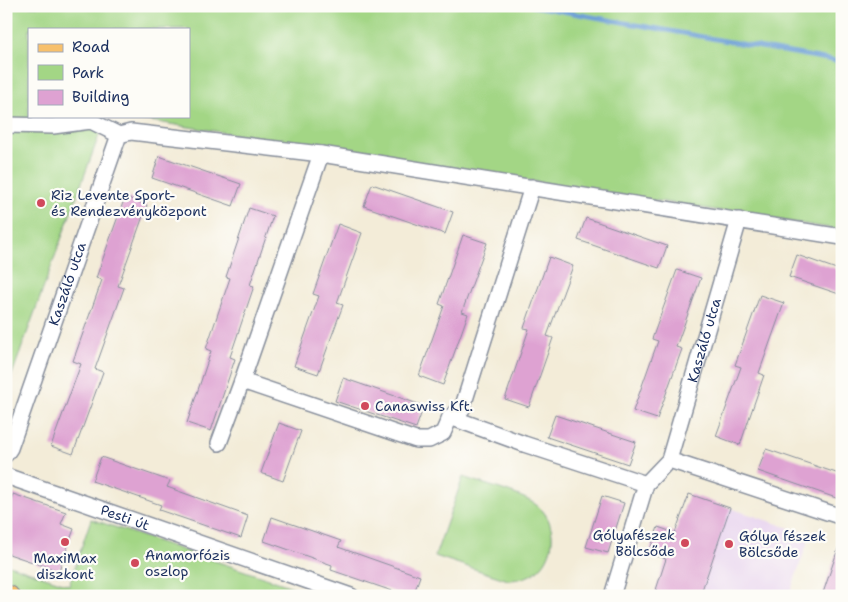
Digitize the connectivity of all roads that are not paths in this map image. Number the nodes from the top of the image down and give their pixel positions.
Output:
1 (6, 125) edge
2 (119, 136) junction
3 (321, 154) junction
4 (532, 187) junction
5 (739, 220) junction
6 (842, 237) edge
7 (242, 381) junction
8 (450, 417) junction
9 (219, 443) dead end
10 (6, 454) edge
11 (669, 460) junction
12 (6, 476) edge
13 (646, 484) junction
14 (842, 517) edge
15 (352, 596) edge
16 (612, 596) edge

1 - 2 street
2 - 3 street
2 - 10 street, Kaszáló utca
3 - 4 street
3 - 7 street
4 - 5 street
4 - 8 street
5 - 6 street
5 - 11 street, Kaszáló utca
7 - 8 street
7 - 9 street
8 - 13 street
11 - 13 street, Kaszáló utca
11 - 14 street
12 - 15 street, Pesti út
13 - 16 street, Kaszáló utca

